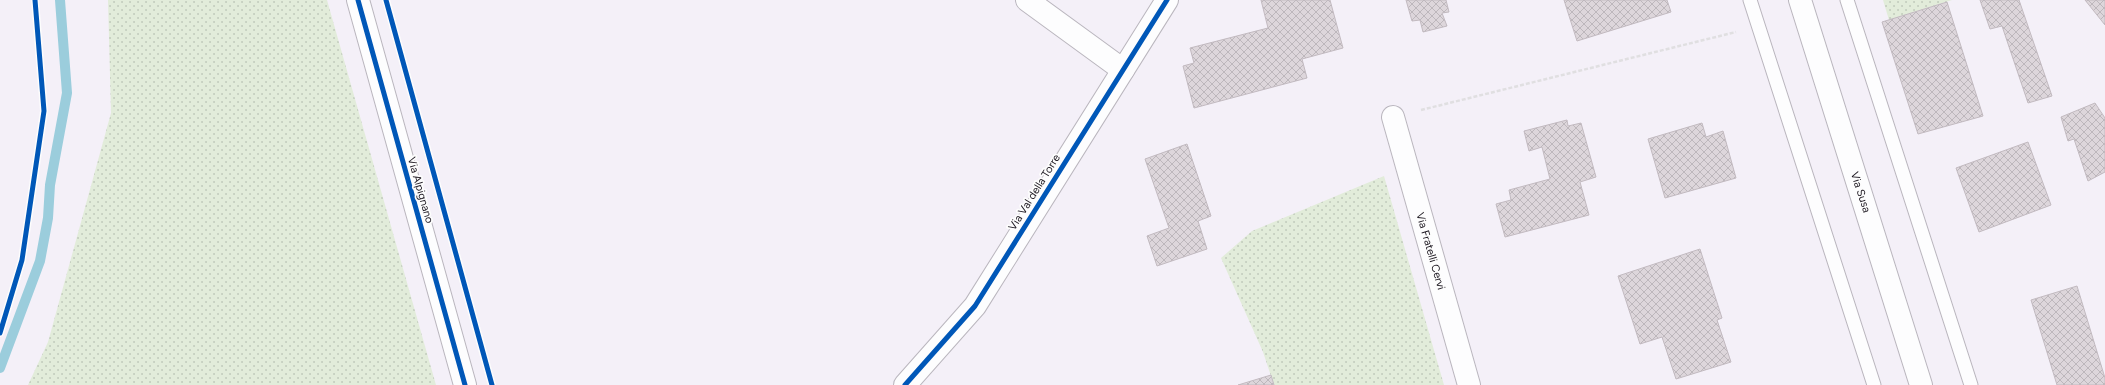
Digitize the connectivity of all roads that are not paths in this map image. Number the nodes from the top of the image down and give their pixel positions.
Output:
1 (358, 0) edge
2 (1027, 0) edge
3 (1167, 0) edge
4 (1750, 0) edge
5 (1800, 0) edge
6 (1847, 0) edge
7 (1124, 70) junction
8 (1393, 117) road end
9 (465, 385) edge
10 (905, 385) edge
11 (1468, 385) edge
12 (1874, 385) edge
13 (1921, 385) edge
14 (1971, 385) edge

1 - 9 street, Via Alpignano
2 - 7 street
3 - 7 street, Via Val della Torre
4 - 12 lane
5 - 13 street, Via Susa
6 - 14 lane
7 - 10 street, Via Val della Torre
8 - 11 street, Via Fratelli Cervi

